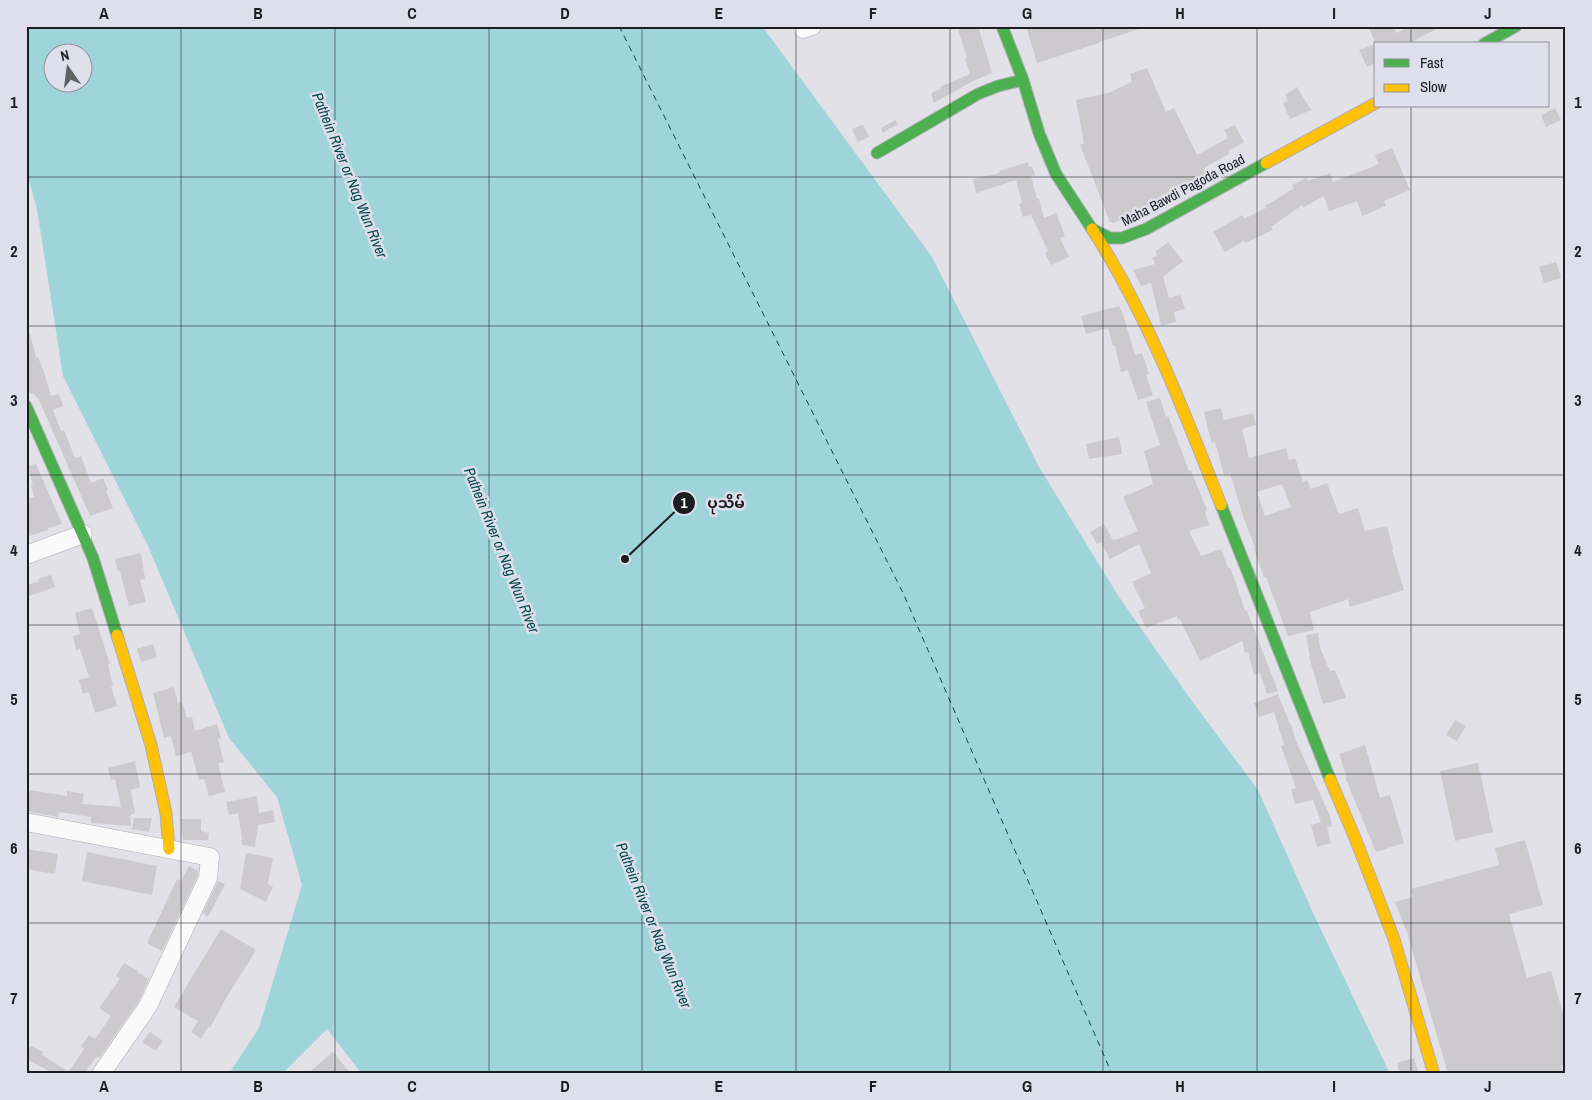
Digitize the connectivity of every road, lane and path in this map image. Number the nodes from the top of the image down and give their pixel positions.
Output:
1 (1002, 26) edge
2 (1516, 26) edge
3 (1488, 42) edge
4 (1023, 80) junction
5 (1374, 104) edge
6 (877, 153) dead end
7 (1092, 229) junction
8 (26, 406) edge
9 (83, 534) junction
10 (26, 555) edge
11 (26, 822) edge
12 (169, 849) junction
13 (101, 1074) edge
14 (1434, 1074) edge

1 - 4 street
2 - 3 street
4 - 6 street
4 - 7 street
5 - 7 street, Maha Bawdi Pagoda Road
7 - 14 street
8 - 9 street
9 - 10 street
9 - 12 street
11 - 12 street
12 - 13 street

